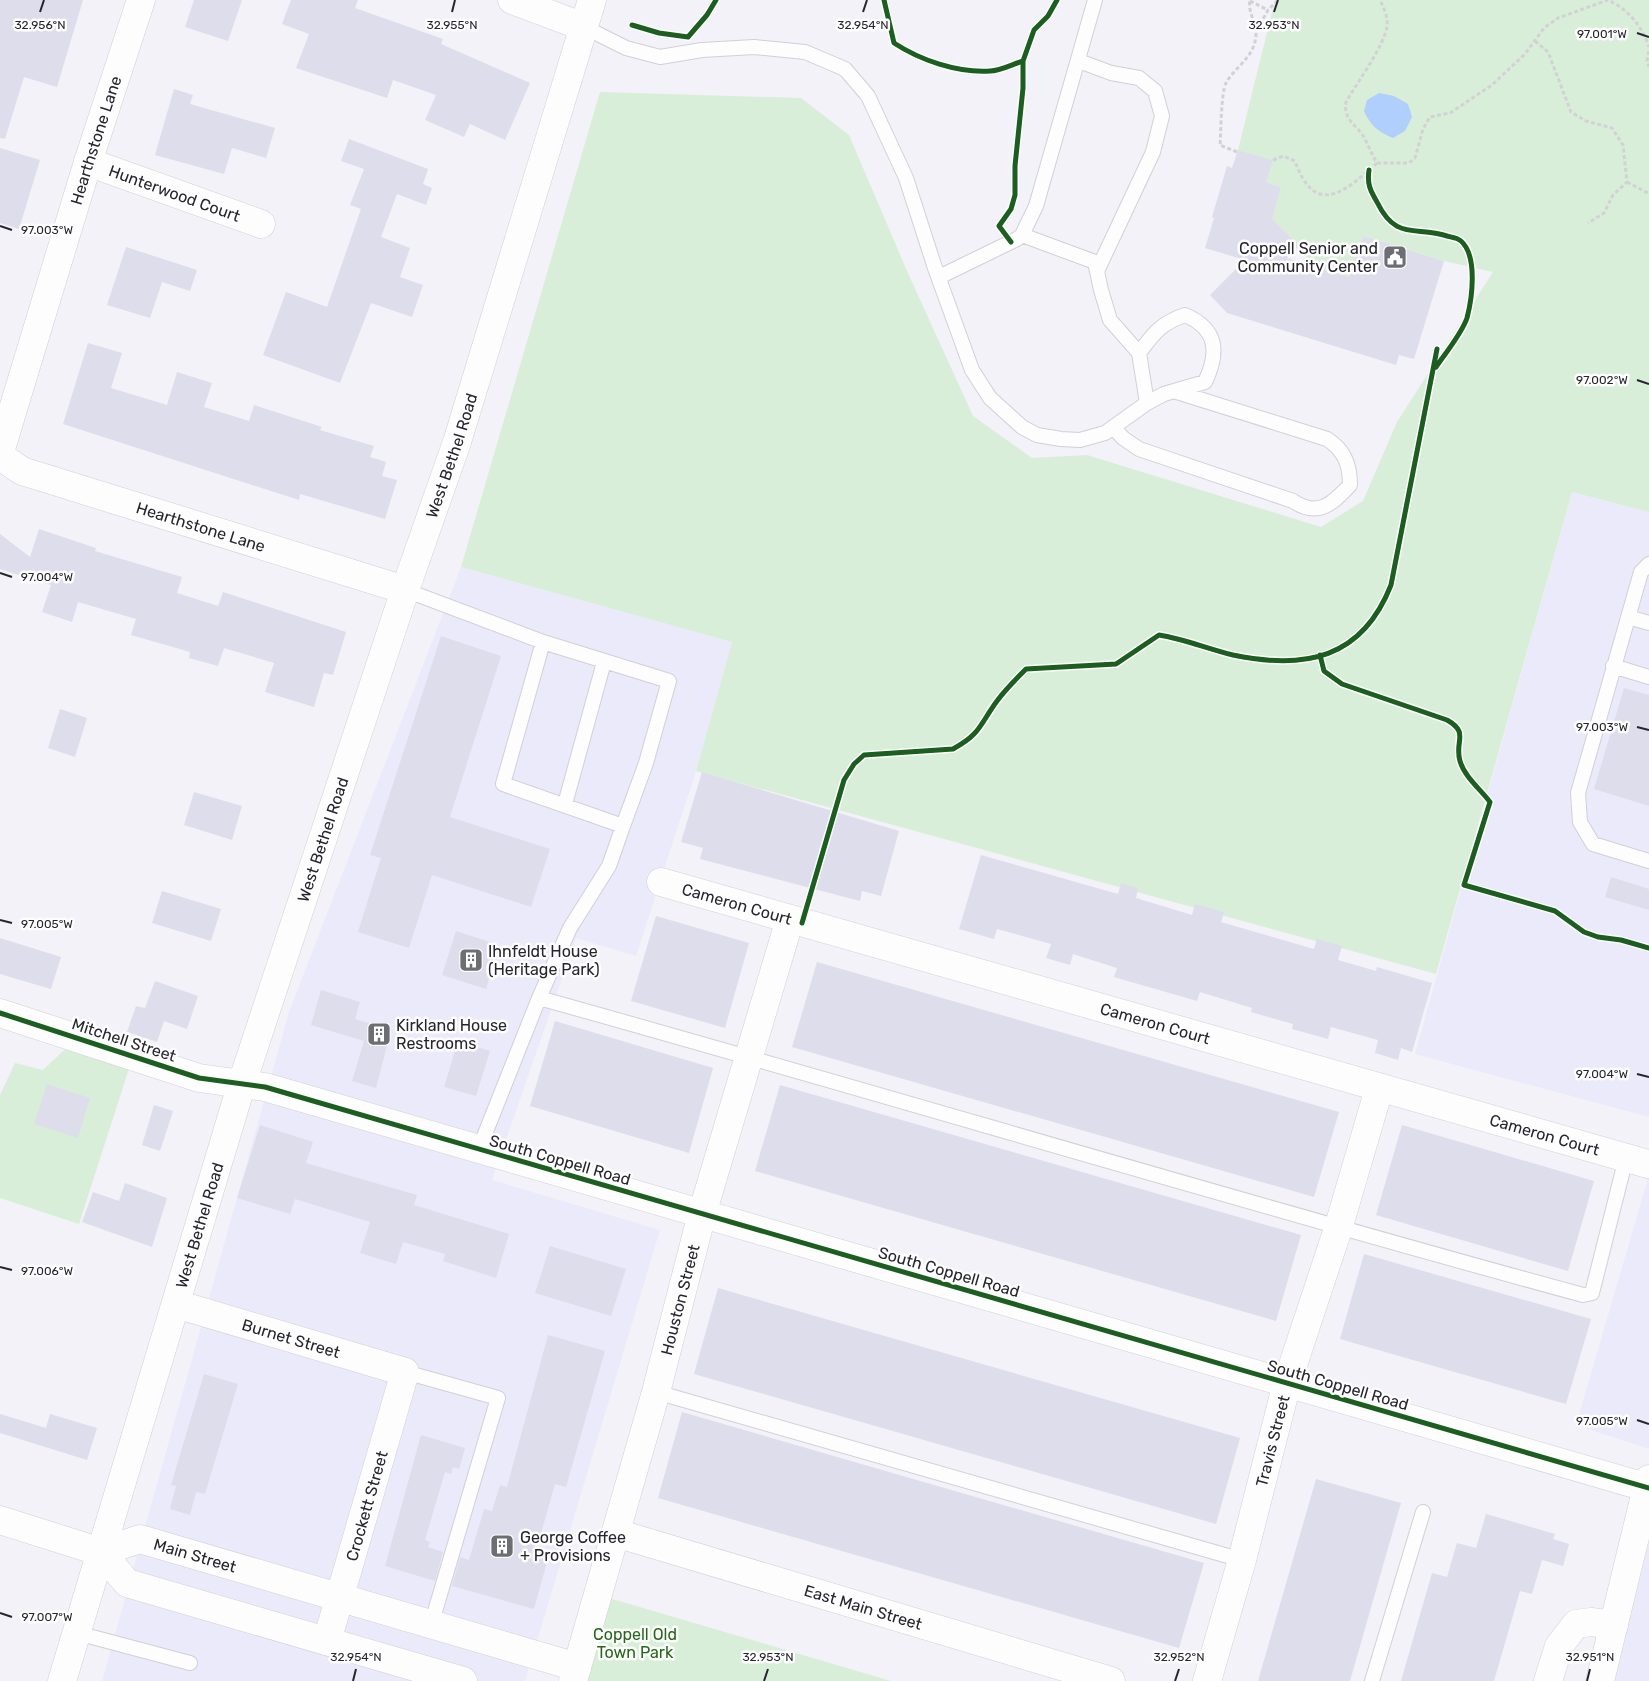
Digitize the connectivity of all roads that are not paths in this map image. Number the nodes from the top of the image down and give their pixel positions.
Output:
1 (141, 0) edge
2 (512, 0) edge
3 (592, 0) edge
4 (1095, 0) edge
5 (584, 27) junction
6 (1079, 61) junction
7 (88, 162) junction
8 (261, 224) dead end
9 (1016, 238) junction
10 (1098, 269) junction
11 (938, 278) junction
12 (1139, 353) junction
13 (1176, 392) junction
14 (1147, 403) junction
15 (1113, 427) junction
16 (0, 454) edge
17 (1649, 564) edge
18 (405, 590) junction
19 (1628, 617) junction
20 (1649, 623) edge
21 (543, 642) junction
22 (604, 662) junction
23 (1613, 666) junction
24 (1649, 677) edge
25 (565, 804) junction
26 (623, 826) junction
27 (1649, 861) edge
28 (661, 882) dead end
29 (796, 921) junction
30 (539, 998) junction
31 (0, 1013) edge
32 (750, 1057) junction
33 (242, 1083) junction
34 (1379, 1088) junction
35 (479, 1149) junction
36 (1641, 1162) edge
37 (702, 1214) junction
38 (1338, 1229) junction
39 (176, 1304) junction
40 (405, 1372) junction
41 (1287, 1383) junction
42 (656, 1392) junction
43 (1648, 1485) edge
44 (1423, 1512) dead end
45 (0, 1520) edge
46 (616, 1533) junction
47 (101, 1552) junction
48 (1242, 1560) junction
49 (340, 1599) junction
50 (431, 1625) junction
51 (1614, 1625) junction
52 (77, 1633) junction
53 (327, 1640) junction
54 (190, 1663) dead end
55 (575, 1674) edge
56 (62, 1681) edge
57 (463, 1681) edge
58 (1111, 1681) edge
59 (1207, 1681) edge
60 (1372, 1681) edge
61 (1548, 1681) edge
62 (1600, 1681) edge

1 - 7 street, Hearthstone Lane
2 - 5 street
3 - 5 street, West Bethel Road
4 - 6 lane
5 - 11 lane
5 - 18 street, West Bethel Road
6 - 9 lane
6 - 10 lane
7 - 8 street, Hunterwood Court
7 - 16 street, Hearthstone Lane
9 - 10 lane
9 - 11 lane
10 - 12 lane
11 - 15 lane
12 - 13 lane
12 - 14 lane
13 - 14 lane
13 - 15 lane
14 - 15 lane
16 - 18 street, Hearthstone Lane
17 - 19 lane
18 - 21 lane
18 - 33 street, West Bethel Road
19 - 20 lane
19 - 23 lane
21 - 22 lane
21 - 25 lane
22 - 25 lane
22 - 26 lane
23 - 24 lane
23 - 27 lane
25 - 26 lane
26 - 30 lane
28 - 29 street, Cameron Court
29 - 32 street, Houston Street
29 - 34 street, Cameron Court
30 - 32 lane
30 - 35 lane
31 - 33 street, Mitchell Street
32 - 37 street, Houston Street
32 - 38 lane
33 - 35 street, South Coppell Road
33 - 39 street, West Bethel Road
34 - 36 street, Cameron Court
34 - 38 street, Travis Street
35 - 37 street, South Coppell Road
36 - 38 lane
37 - 41 street, South Coppell Road
37 - 42 street, Houston Street
38 - 41 street, Travis Street
39 - 40 street, Burnet Street
39 - 47 street, West Bethel Road
40 - 49 street, Crockett Street
40 - 50 lane
41 - 43 street, South Coppell Road
41 - 48 street, Travis Street
42 - 46 street, Houston Street
42 - 48 lane
43 - 51 street
44 - 60 lane
45 - 47 street
46 - 55 street, Houston Street
46 - 58 street, East Main Street
47 - 49 street, Main Street
47 - 52 street, West Bethel Road
47 - 53 street
48 - 59 street, Travis Street
49 - 50 street, Main Street
49 - 53 street, Crockett Street
50 - 55 street, Main Street
51 - 61 street
51 - 62 street
52 - 54 lane
52 - 56 street, West Bethel Road
53 - 57 street

